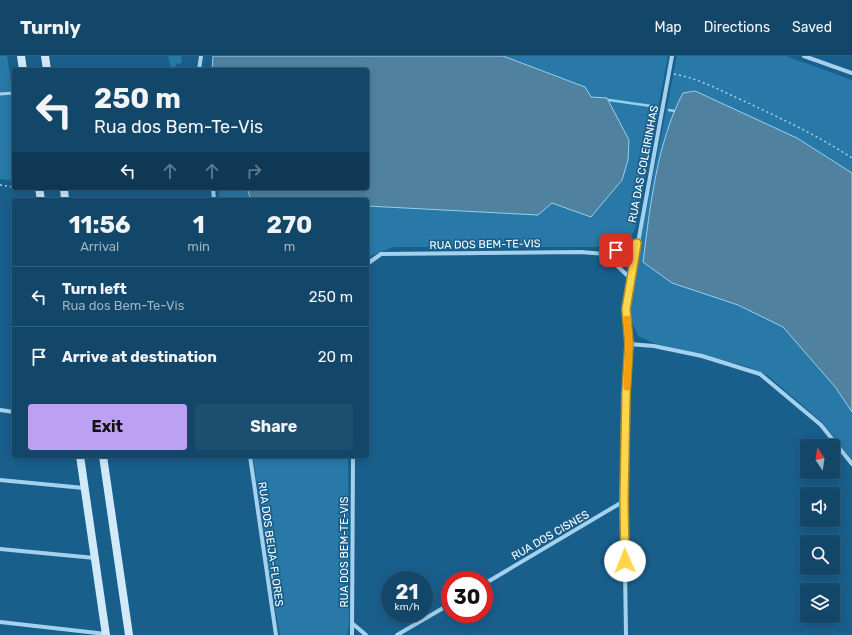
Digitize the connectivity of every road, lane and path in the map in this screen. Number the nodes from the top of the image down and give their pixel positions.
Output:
1 (21, 56) edge
2 (44, 56) edge
3 (201, 56) edge
4 (672, 56) edge
5 (804, 56) edge
6 (23, 68) edge
7 (46, 68) edge
8 (199, 68) edge
9 (669, 72) junction
10 (852, 73) edge
11 (12, 93) edge
12 (0, 94) edge
13 (852, 158) edge
14 (0, 185) edge
15 (12, 187) edge
16 (637, 243) junction
17 (605, 254) junction
18 (369, 263) edge
19 (630, 278) junction
20 (629, 344) junction
21 (0, 410) edge
22 (12, 412) edge
23 (80, 458) edge
24 (103, 458) edge
25 (250, 458) edge
26 (353, 458) edge
27 (852, 464) edge
28 (0, 480) edge
29 (85, 488) junction
30 (624, 501) junction
31 (0, 549) edge
32 (95, 558) junction
33 (493, 579) edge
34 (441, 609) edge
35 (0, 622) edge
36 (353, 624) junction
37 (106, 635) edge
38 (129, 635) edge
39 (276, 635) edge
40 (352, 635) edge
41 (366, 635) edge
42 (397, 635) edge
43 (626, 635) edge

1 - 6 main road
2 - 7 main road
3 - 8 street
4 - 9 street, RUA DAS COLEIRINHAS
5 - 10 street
9 - 13 path
9 - 16 street, RUA DAS COLEIRINHAS
11 - 12 lane
14 - 15 path
16 - 17 street, RUA DOS BEM-TE-VIS
16 - 19 street, RUA DAS COLEIRINHAS
17 - 18 street, RUA DOS BEM-TE-VIS
17 - 19 street
19 - 20 street, RUA DAS COLEIRINHAS
20 - 27 street
20 - 30 street, RUA DAS COLEIRINHAS
21 - 22 street
23 - 29 main road
24 - 38 main road
25 - 39 street, RUA DOS BEIJA-FLORES
26 - 36 street, RUA DOS BEM-TE-VIS
28 - 29 street
29 - 32 main road
30 - 33 street, RUA DOS CISNES
30 - 43 street, RUA DAS COLEIRINHAS
31 - 32 street
32 - 37 main road
34 - 42 street
35 - 37 street
36 - 40 street, RUA DOS BEM-TE-VIS
36 - 41 street, RUA DOS BEM-TE-VIS

